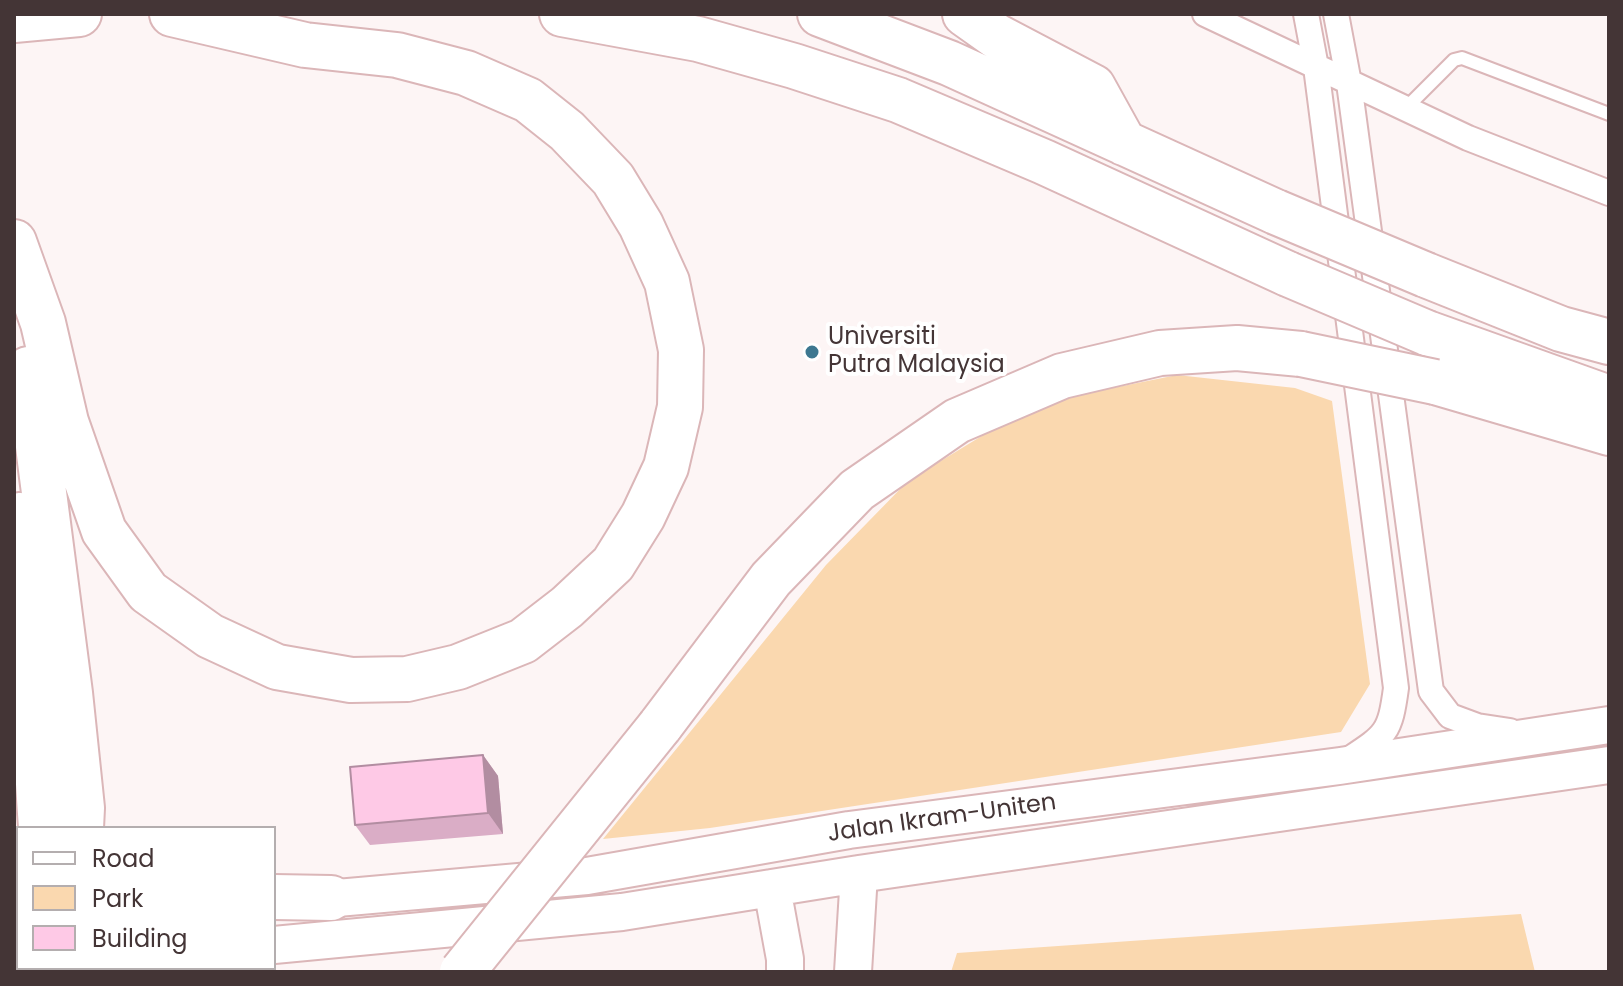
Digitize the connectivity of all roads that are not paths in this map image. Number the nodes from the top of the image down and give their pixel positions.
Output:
1 (79, 14) edge
2 (172, 14) edge
3 (562, 14) edge
4 (820, 14) edge
5 (965, 14) edge
6 (1205, 14) edge
7 (1306, 14) edge
8 (1336, 14) edge
9 (20, 19) edge
10 (1316, 67) junction
11 (1349, 83) junction
12 (1405, 109) junction
13 (1609, 114) edge
14 (1124, 143) junction
15 (1609, 193) edge
16 (14, 242) edge
17 (14, 297) edge
18 (1609, 342) edge
19 (1609, 398) edge
20 (14, 432) edge
21 (1609, 433) edge
22 (1609, 725) edge
23 (1544, 736) junction
24 (1609, 765) edge
25 (1340, 766) junction
26 (84, 821) edge
27 (41, 826) edge
28 (859, 874) junction
29 (772, 888) junction
30 (276, 897) edge
31 (331, 898) junction
32 (276, 905) edge
33 (276, 945) edge
34 (462, 972) edge
35 (785, 972) edge
36 (853, 972) edge

1 - 9 highway
2 - 16 highway
3 - 19 highway, bridge
4 - 14 highway
5 - 14 highway
6 - 10 street
7 - 10 street
8 - 11 street
10 - 11 street
10 - 25 street
11 - 12 street
11 - 23 street
12 - 13 lane
12 - 15 street
14 - 18 highway, bridge
17 - 26 highway
20 - 27 highway
21 - 34 highway, bridge
22 - 23 main road, Jalan Ikram-Uniten
23 - 25 main road, Jalan Ikram-Uniten
24 - 28 main road, Jalan Ikram-Uniten
25 - 31 main road, Jalan Ikram-Uniten
28 - 29 main road, Jalan Ikram-Uniten
28 - 36 main road
29 - 33 main road, Jalan Ikram-Uniten
29 - 35 main road
30 - 31 highway
31 - 32 main road, Jalan Ikram-Uniten

